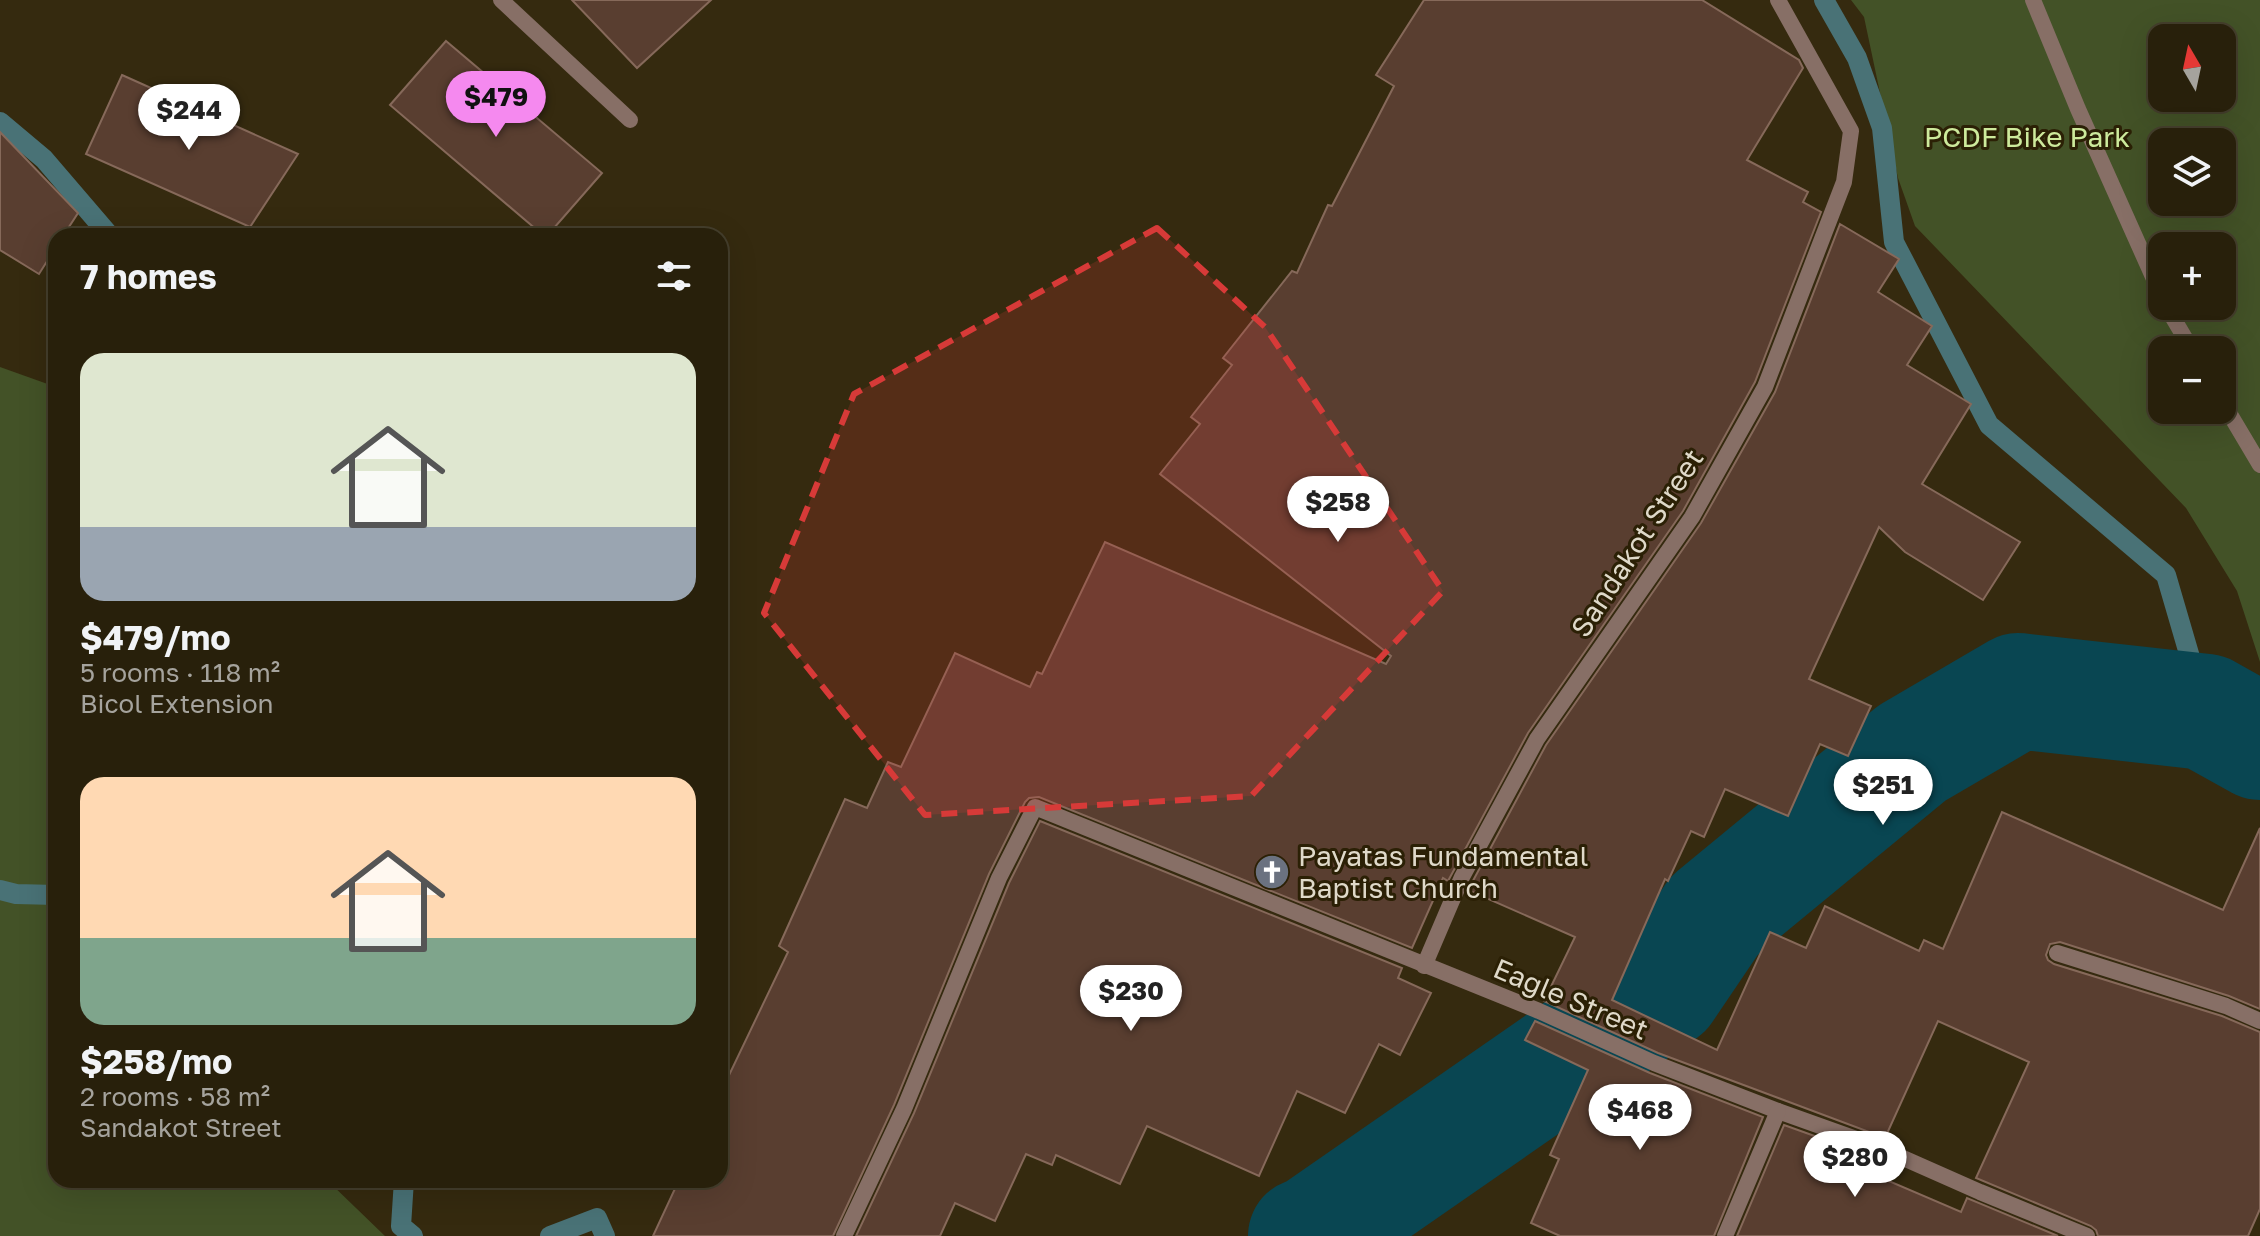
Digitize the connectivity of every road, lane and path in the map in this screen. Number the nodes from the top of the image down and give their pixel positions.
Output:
1 (501, 0) edge
2 (1778, 0) edge
3 (2033, 0) edge
4 (630, 120) dead end
5 (2148, 266) edge
6 (2236, 424) edge
7 (2260, 465) edge
8 (2057, 953) dead end
9 (1424, 966) junction
10 (2260, 1021) edge
11 (1778, 1111) junction
12 (844, 1236) edge
13 (1725, 1236) edge
14 (2087, 1236) edge

1 - 4 street
2 - 9 street, Sandakot Street
3 - 5 street
6 - 7 street
8 - 10 street
9 - 11 street, Eagle Street
9 - 12 street, Eagle Street
11 - 13 street
11 - 14 street, Eagle Street

